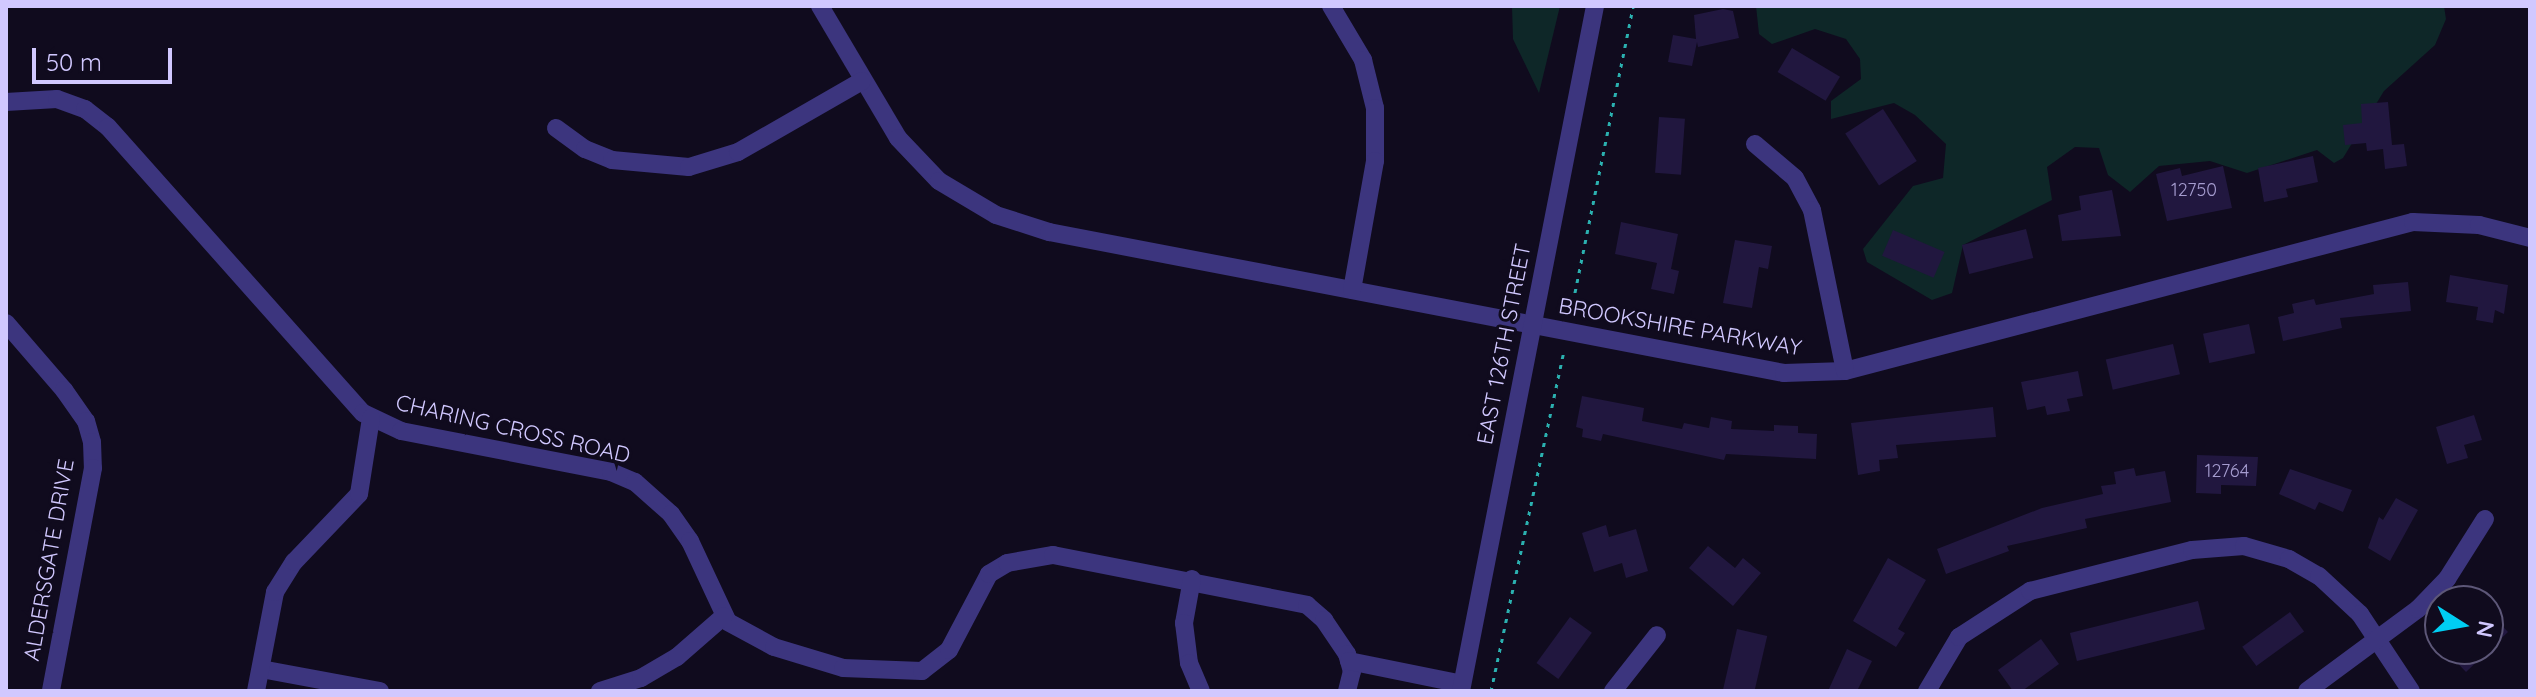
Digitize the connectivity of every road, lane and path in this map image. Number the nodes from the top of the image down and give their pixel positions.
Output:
1 (820, 6) edge
2 (1331, 6) edge
3 (1595, 6) edge
4 (862, 81) junction
5 (6, 102) edge
6 (556, 128) dead end
7 (1755, 144) dead end
8 (2530, 238) edge
9 (1352, 290) junction
10 (6, 323) edge
11 (1532, 324) junction
12 (1845, 371) junction
13 (371, 418) junction
14 (2485, 519) dead end
15 (1192, 579) junction
16 (724, 616) junction
17 (1657, 635) dead end
18 (2380, 640) junction
19 (1349, 661) junction
20 (261, 669) junction
21 (643, 685) edge
22 (1462, 687) edge
23 (51, 691) edge
24 (256, 691) edge
25 (380, 691) edge
26 (600, 691) edge
27 (1201, 691) edge
28 (1347, 691) edge
29 (1613, 691) edge
30 (1927, 691) edge
31 (2307, 691) edge
32 (2411, 691) edge

1 - 4 street, BROOKSHIRE PARKWAY
2 - 9 street
3 - 11 street, EAST 126TH STREET
4 - 6 street
4 - 9 street, BROOKSHIRE PARKWAY
5 - 13 street, CHARING CROSS ROAD
7 - 12 street
8 - 12 street, BROOKSHIRE PARKWAY
9 - 11 street, BROOKSHIRE PARKWAY
10 - 23 street, ALDERSGATE DRIVE
11 - 12 street, BROOKSHIRE PARKWAY
11 - 22 street, EAST 126TH STREET
13 - 16 street, CHARING CROSS ROAD
13 - 20 street
14 - 18 street
15 - 16 street
15 - 19 street
15 - 27 street
16 - 21 street
17 - 29 street
18 - 30 street
18 - 31 street
18 - 32 street
19 - 22 street
19 - 28 street
20 - 24 street
20 - 25 street
21 - 26 street

